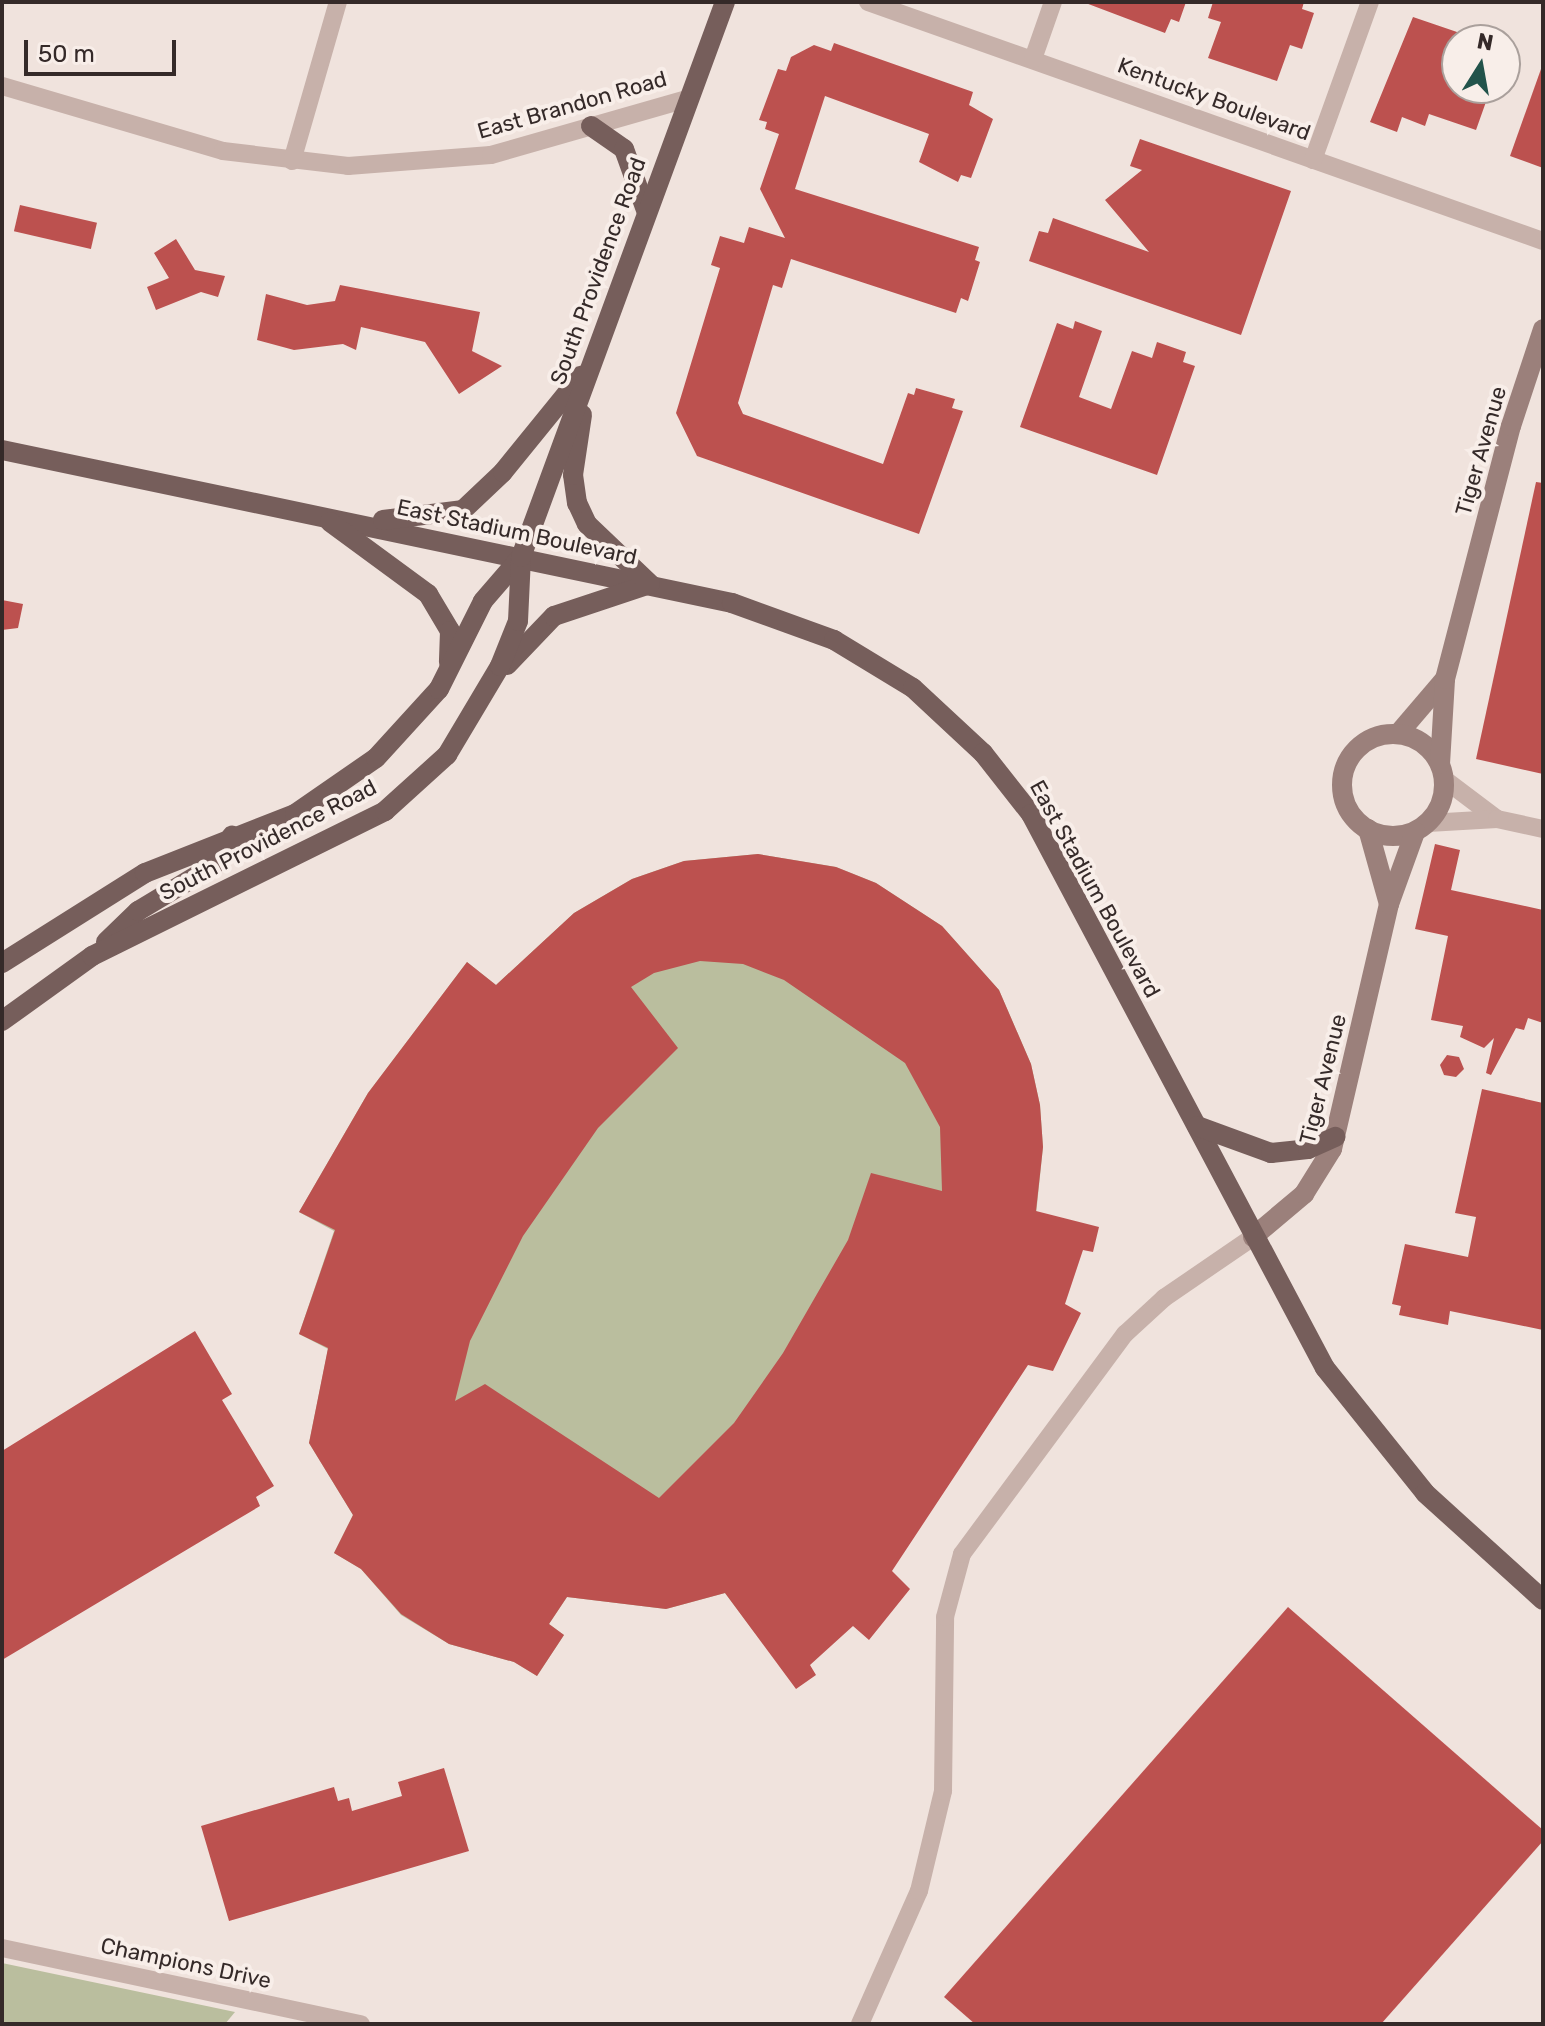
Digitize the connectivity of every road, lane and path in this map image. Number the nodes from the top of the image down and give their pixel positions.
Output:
1 (338, 2) edge
2 (725, 2) edge
3 (868, 2) edge
4 (1053, 2) edge
5 (1370, 2) edge
6 (1033, 59) junction
7 (2, 86) edge
8 (686, 99) junction
9 (591, 126) junction
10 (1313, 160) junction
11 (292, 161) junction
12 (646, 210) junction
13 (1543, 241) edge
14 (1543, 329) edge
15 (589, 367) junction
16 (2, 450) edge
17 (320, 516) junction
18 (521, 557) junction
19 (650, 584) junction
20 (448, 671) junction
21 (1445, 679) junction
22 (486, 689) junction
23 (1398, 734) junction
24 (1442, 771) junction
25 (1497, 819) junction
26 (1421, 827) junction
27 (1368, 829) junction
28 (1543, 829) edge
29 (232, 836) junction
30 (1389, 904) junction
31 (92, 956) junction
32 (2, 963) edge
33 (2, 1021) edge
34 (1197, 1126) junction
35 (1335, 1137) junction
36 (1253, 1237) junction
37 (1543, 1600) edge
38 (2, 1948) edge
39 (361, 2024) edge
40 (860, 2024) edge

1 - 11 street
2 - 8 main road, South Providence Road
3 - 6 street, Kentucky Boulevard
4 - 6 street
5 - 10 street
6 - 10 street, Kentucky Boulevard
7 - 11 street, East Brandon Road
8 - 9 street, East Brandon Road
8 - 12 main road, South Providence Road
9 - 11 street, East Brandon Road
9 - 12 main road
10 - 13 street, Kentucky Boulevard
12 - 15 main road, South Providence Road
14 - 21 street, Tiger Avenue
15 - 17 main road
15 - 18 main road, South Providence Road
15 - 19 main road
16 - 17 main road, East Stadium Boulevard
17 - 18 main road, East Stadium Boulevard
17 - 20 main road
18 - 19 main road, East Stadium Boulevard
18 - 20 main road, South Providence Road
18 - 22 main road, South Providence Road
19 - 22 main road
19 - 34 main road, East Stadium Boulevard
20 - 29 main road, South Providence Road
21 - 23 street, Tiger Avenue
21 - 24 street, Tiger Avenue
22 - 31 main road, South Providence Road
23 - 24 street
23 - 27 street
24 - 25 street
24 - 26 street
25 - 26 street
25 - 28 street
26 - 27 street
26 - 30 street, Tiger Avenue
27 - 30 street, Tiger Avenue
29 - 31 main road
29 - 32 main road, South Providence Road
30 - 35 street, Tiger Avenue
31 - 33 main road, South Providence Road
34 - 35 main road
34 - 36 main road, East Stadium Boulevard
35 - 36 street, Tiger Avenue
36 - 37 main road, East Stadium Boulevard
36 - 40 street
38 - 39 street, Champions Drive

